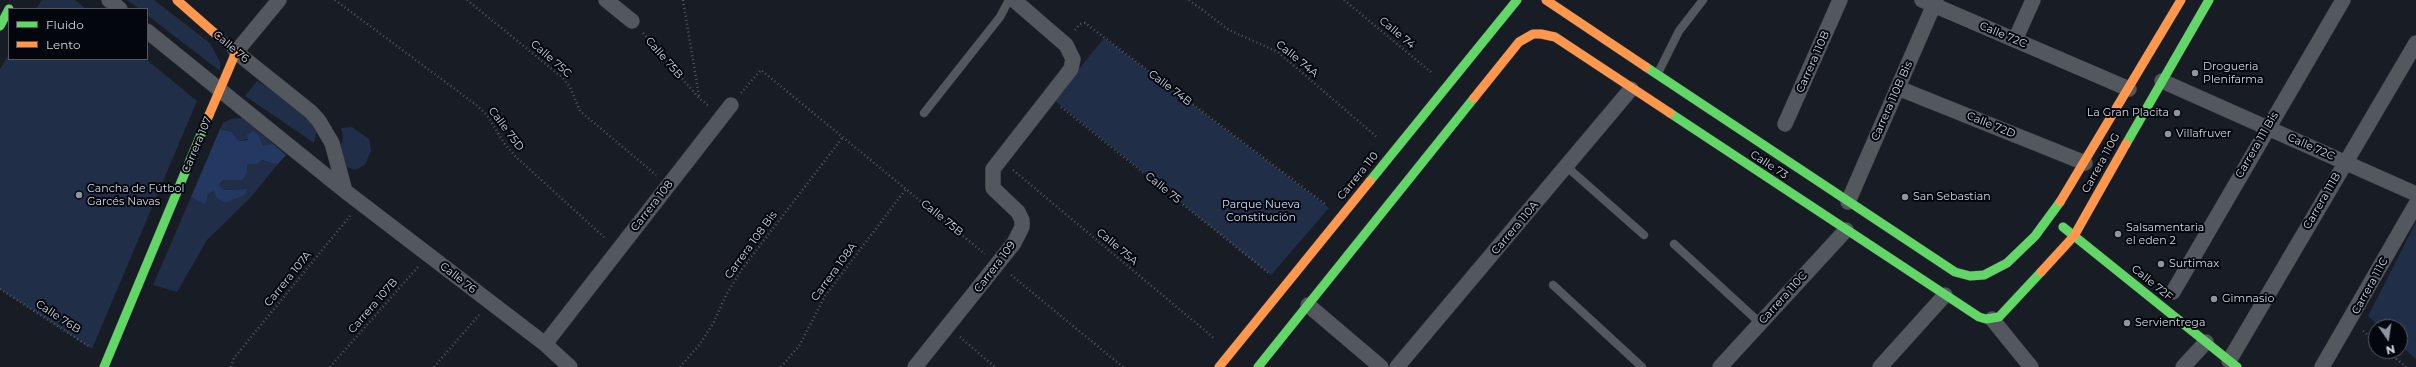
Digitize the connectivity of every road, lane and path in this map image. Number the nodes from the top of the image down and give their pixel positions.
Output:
1 (109, 0) edge
2 (177, 0) edge
3 (279, 0) edge
4 (335, 0) edge
5 (466, 0) edge
6 (606, 0) edge
7 (683, 0) edge
8 (1009, 0) edge
9 (1014, 0) edge
10 (1189, 0) edge
11 (1344, 0) edge
12 (1517, 0) edge
13 (1546, 0) edge
14 (1703, 0) edge
15 (1840, 0) edge
16 (2033, 0) edge
17 (2181, 0) edge
18 (2210, 0) edge
19 (2342, 0) edge
20 (340, 1) edge
21 (1931, 2) edge
22 (119, 8) edge
23 (8, 11) edge
24 (632, 21) joint
25 (0, 26) edge
26 (148, 32) edge
27 (2015, 40) junction
28 (2416, 43) edge
29 (1066, 45) junction
30 (236, 52) junction
31 (1658, 73) junction
32 (1432, 74) dead end
33 (2162, 81) junction
34 (1898, 88) junction
35 (1631, 89) junction
36 (2129, 89) junction
37 (220, 91) junction
38 (1048, 97) junction
39 (699, 98) junction
40 (731, 105) joint
41 (924, 113) dead end
42 (721, 117) junction
43 (1786, 124) dead end
44 (2267, 128) junction
45 (843, 137) junction
46 (1380, 139) dead end
47 (1000, 160) junction
48 (2344, 162) junction
49 (2085, 163) junction
50 (1567, 167) junction
51 (668, 186) junction
52 (906, 189) junction
53 (345, 191) junction
54 (2416, 194) edge
55 (1848, 202) junction
56 (360, 203) junction
57 (2416, 204) edge
58 (1329, 206) dead end
59 (2051, 217) junction
60 (1846, 230) junction
61 (1644, 235) dead end
62 (2074, 236) junction
63 (1674, 244) dead end
64 (618, 250) junction
65 (428, 255) junction
66 (998, 265) junction
67 (1955, 272) joint
68 (1271, 275) dead end
69 (1553, 285) dead end
70 (0, 289) edge
71 (2173, 292) dead end
72 (1945, 295) junction
73 (490, 302) junction
74 (1308, 305) junction
75 (1992, 319) junction
76 (1760, 323) junction
77 (947, 327) junction
78 (1217, 341) dead end
79 (2206, 342) junction
80 (545, 344) junction
81 (2396, 359) edge
82 (106, 363) edge
83 (2233, 364) edge
84 (231, 367) edge
85 (330, 367) edge
86 (434, 367) edge
87 (570, 367) edge
88 (680, 367) edge
89 (781, 367) edge
90 (915, 367) edge
91 (995, 367) edge
92 (1123, 367) edge
93 (1218, 367) edge
94 (1258, 367) edge
95 (1381, 367) edge
96 (1397, 367) edge
97 (1642, 367) edge
98 (1720, 367) edge
99 (1880, 367) edge
100 (2031, 367) edge
101 (2183, 367) edge
102 (2322, 367) edge
103 (2406, 367) edge

1 - 22 street
2 - 30 main road, Calle 76
3 - 30 street, Carrera 107
4 - 20 path, Calle 75D
5 - 51 path, Calle 75C
6 - 24 street
7 - 39 path
8 - 41 lane
9 - 29 street
10 - 46 path, Calle 74A
11 - 32 path, Calle 74
12 - 93 main road, Carrera 110
13 - 31 main road, Calle 73
14 - 31 lane
15 - 43 street, Carrera 110B
16 - 27 street
17 - 36 main road, Carrera 110G
18 - 33 main road, Carrera 110G
19 - 44 street, Carrera 111 Bis
20 - 64 path, Calle 75D
21 - 27 street, Calle 72C
21 - 34 street, Carrera 110B Bis
23 - 25 main road
24 - 39 path, Calle 75B
26 - 37 street, Calle 76
27 - 36 street, Calle 72C
28 - 48 street, Carrera 111B
29 - 38 street, Carrera 109
29 - 58 path, Calle 74B
30 - 37 main road, Carrera 107
30 - 53 street, Calle 76
31 - 55 main road, Calle 73
33 - 44 street, Calle 72C
33 - 62 main road, Carrera 110G
34 - 49 street, Calle 72D
34 - 55 street, Carrera 110B Bis
35 - 50 street, Carrera 110A
35 - 60 main road, Calle 73
35 - 74 main road, Calle 73
36 - 49 main road, Carrera 110G
37 - 53 street, Calle 76
37 - 82 main road, Carrera 107
38 - 47 street, Carrera 109
38 - 68 path, Calle 75
39 - 42 path, Calle 75B
40 - 42 street, Carrera 108
40 - 45 path, Calle 75B
42 - 51 street, Carrera 108
44 - 48 street, Calle 72C
44 - 71 street, Carrera 111 Bis
45 - 52 path, Calle 75B
45 - 88 path, Carrera 108 Bis
47 - 66 street, Carrera 109
47 - 78 path, Calle 75A
48 - 54 street, Calle 72C
48 - 83 street, Carrera 111B
49 - 59 main road, Carrera 110G
50 - 61 lane
50 - 96 street, Carrera 110A
51 - 64 street, Carrera 108
52 - 66 path, Calle 75B
52 - 89 path, Carrera 108A
53 - 56 street, Calle 76
55 - 67 main road, Calle 73
56 - 65 street, Calle 76
56 - 84 path, Carrera 107A
57 - 102 street, Carrera 111C
59 - 62 main road, Calle 72F
59 - 67 main road, Carrera 110G
60 - 72 main road, Calle 73
60 - 76 street, Carrera 110C
62 - 75 main road, Carrera 110G
62 - 79 main road, Calle 72F
63 - 76 lane
64 - 80 street, Carrera 108
65 - 73 street, Calle 76
65 - 85 path, Carrera 107B
66 - 77 street, Carrera 109
66 - 92 path, Calle 75B
69 - 97 lane
70 - 82 path, Calle 76B
72 - 75 main road, Calle 73
72 - 99 street
73 - 80 street, Calle 76
73 - 86 path
74 - 94 main road
74 - 95 street
75 - 100 street
76 - 98 street, Carrera 110C
77 - 90 street, Carrera 109
77 - 91 path
79 - 83 main road, Calle 72F
79 - 101 street
80 - 87 street, Calle 76
81 - 103 path

